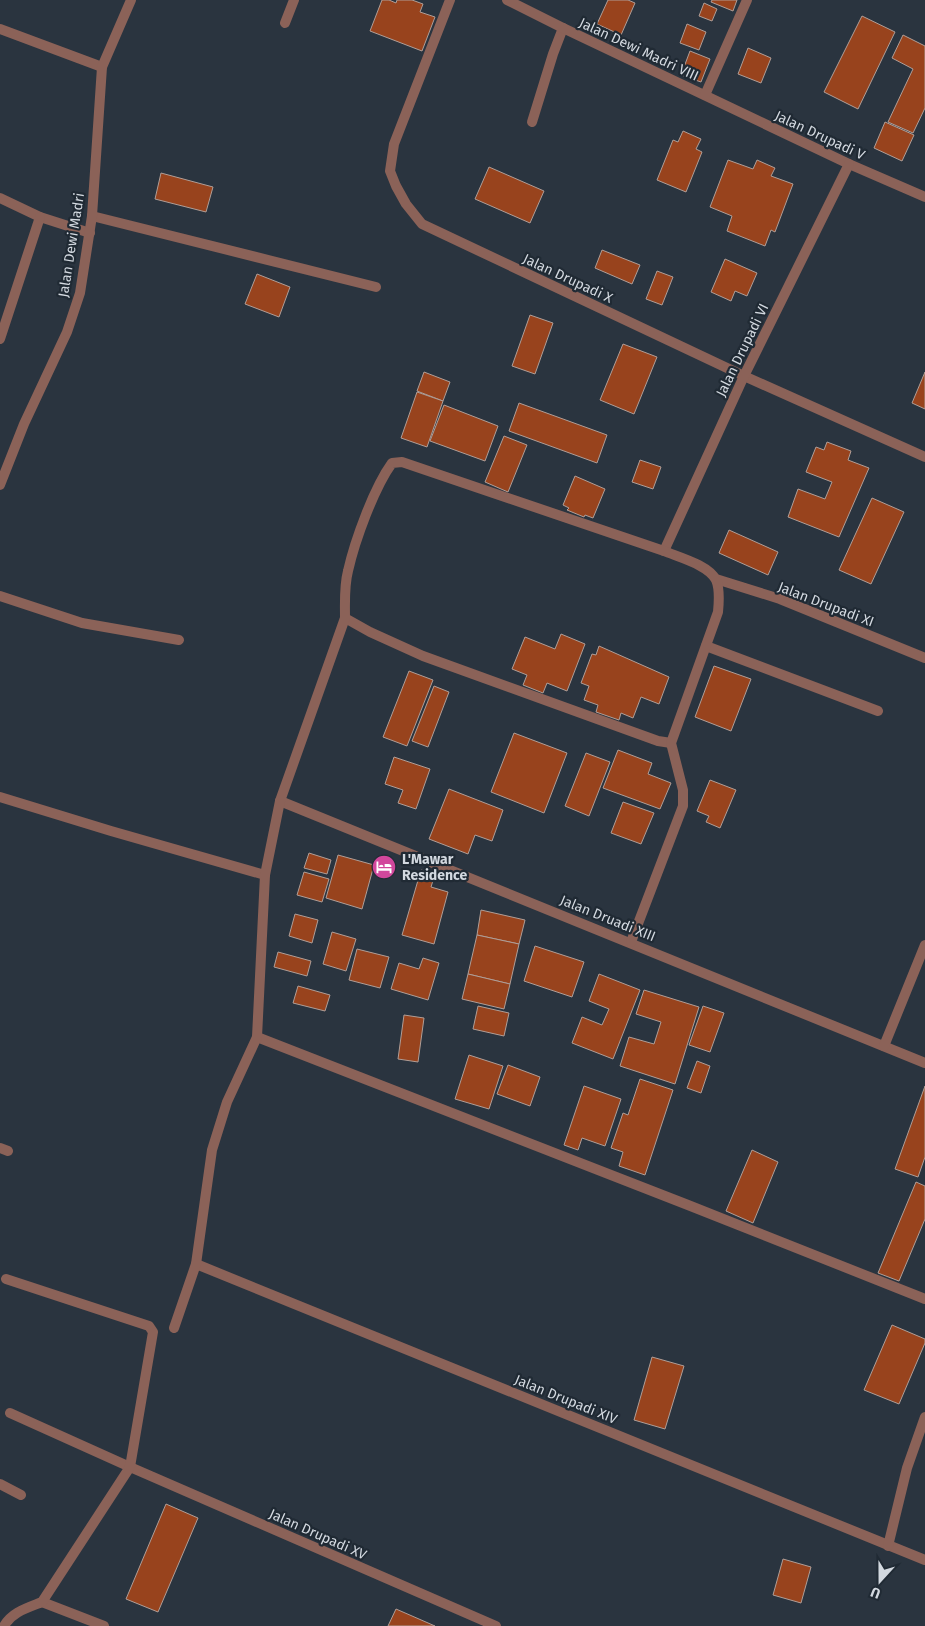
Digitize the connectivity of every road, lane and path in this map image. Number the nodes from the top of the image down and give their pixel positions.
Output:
1 (131, 0) edge
2 (294, 0) edge
3 (450, 0) edge
4 (508, 0) edge
5 (747, 0) edge
6 (285, 23) dead end
7 (0, 28) edge
8 (563, 28) junction
9 (102, 67) junction
10 (705, 95) junction
11 (532, 122) dead end
12 (849, 164) junction
13 (925, 197) edge
14 (0, 198) edge
15 (92, 216) junction
16 (40, 217) junction
17 (90, 233) junction
18 (376, 288) dead end
19 (0, 339) edge
20 (744, 376) junction
21 (925, 456) edge
22 (3, 471) edge
23 (0, 485) edge
24 (664, 551) junction
25 (716, 579) junction
26 (0, 596) edge
27 (345, 618) junction
28 (179, 640) dead end
29 (706, 646) junction
30 (925, 658) edge
31 (878, 711) dead end
32 (671, 743) junction
33 (0, 796) edge
34 (280, 801) junction
35 (265, 875) junction
36 (631, 942) junction
37 (925, 945) edge
38 (257, 1037) junction
39 (884, 1046) junction
40 (925, 1063) edge
41 (196, 1264) junction
42 (6, 1279) dead end
43 (925, 1299) edge
44 (174, 1328) dead end
45 (10, 1413) dead end
46 (925, 1417) edge
47 (130, 1467) junction
48 (0, 1484) edge
49 (21, 1495) dead end
50 (888, 1546) junction
51 (925, 1560) edge
52 (42, 1602) junction
53 (4, 1626) edge
54 (104, 1626) edge
55 (496, 1626) edge

1 - 9 street, Jalan Dewi Madri
2 - 6 street
3 - 20 street, Jalan Drupadi X
4 - 8 street, Jalan Dewi Madri VIII
5 - 10 street
7 - 9 street
8 - 10 street, Jalan Dewi Madri VIII
8 - 11 street
9 - 15 street, Jalan Dewi Madri
10 - 12 street, Jalan Drupadi V
12 - 13 street, Jalan Drupadi V
12 - 20 street, Jalan Drupadi VI
14 - 16 street
15 - 17 street, Jalan Dewi Madri
15 - 18 street
16 - 17 street
16 - 19 street
17 - 22 street, Jalan Dewi Madri
20 - 21 street, Jalan Drupadi X
20 - 24 street, Jalan Drupadi VI
22 - 23 street, Jalan Dewi Madri
24 - 25 street, Jalan Drupadi XI
24 - 27 street, Jalan Drupadi XI
25 - 29 street
25 - 30 street, Jalan Drupadi XI
26 - 28 street
27 - 32 street
27 - 34 street
29 - 31 street
29 - 32 street
32 - 36 street
33 - 35 street
34 - 35 street
34 - 36 street, Jalan Druadi XIII
35 - 38 street
36 - 39 street, Jalan Druadi XIII
37 - 39 street
38 - 41 street
38 - 43 street
39 - 40 street, Jalan Druadi XIII
41 - 44 street
41 - 50 street, Jalan Drupadi XIV
42 - 47 street
45 - 47 street, Jalan Drupadi XV
46 - 50 street
47 - 52 street
47 - 55 street, Jalan Drupadi XV
48 - 49 street
50 - 51 street, Jalan Drupadi XIV
52 - 53 street
52 - 54 street

